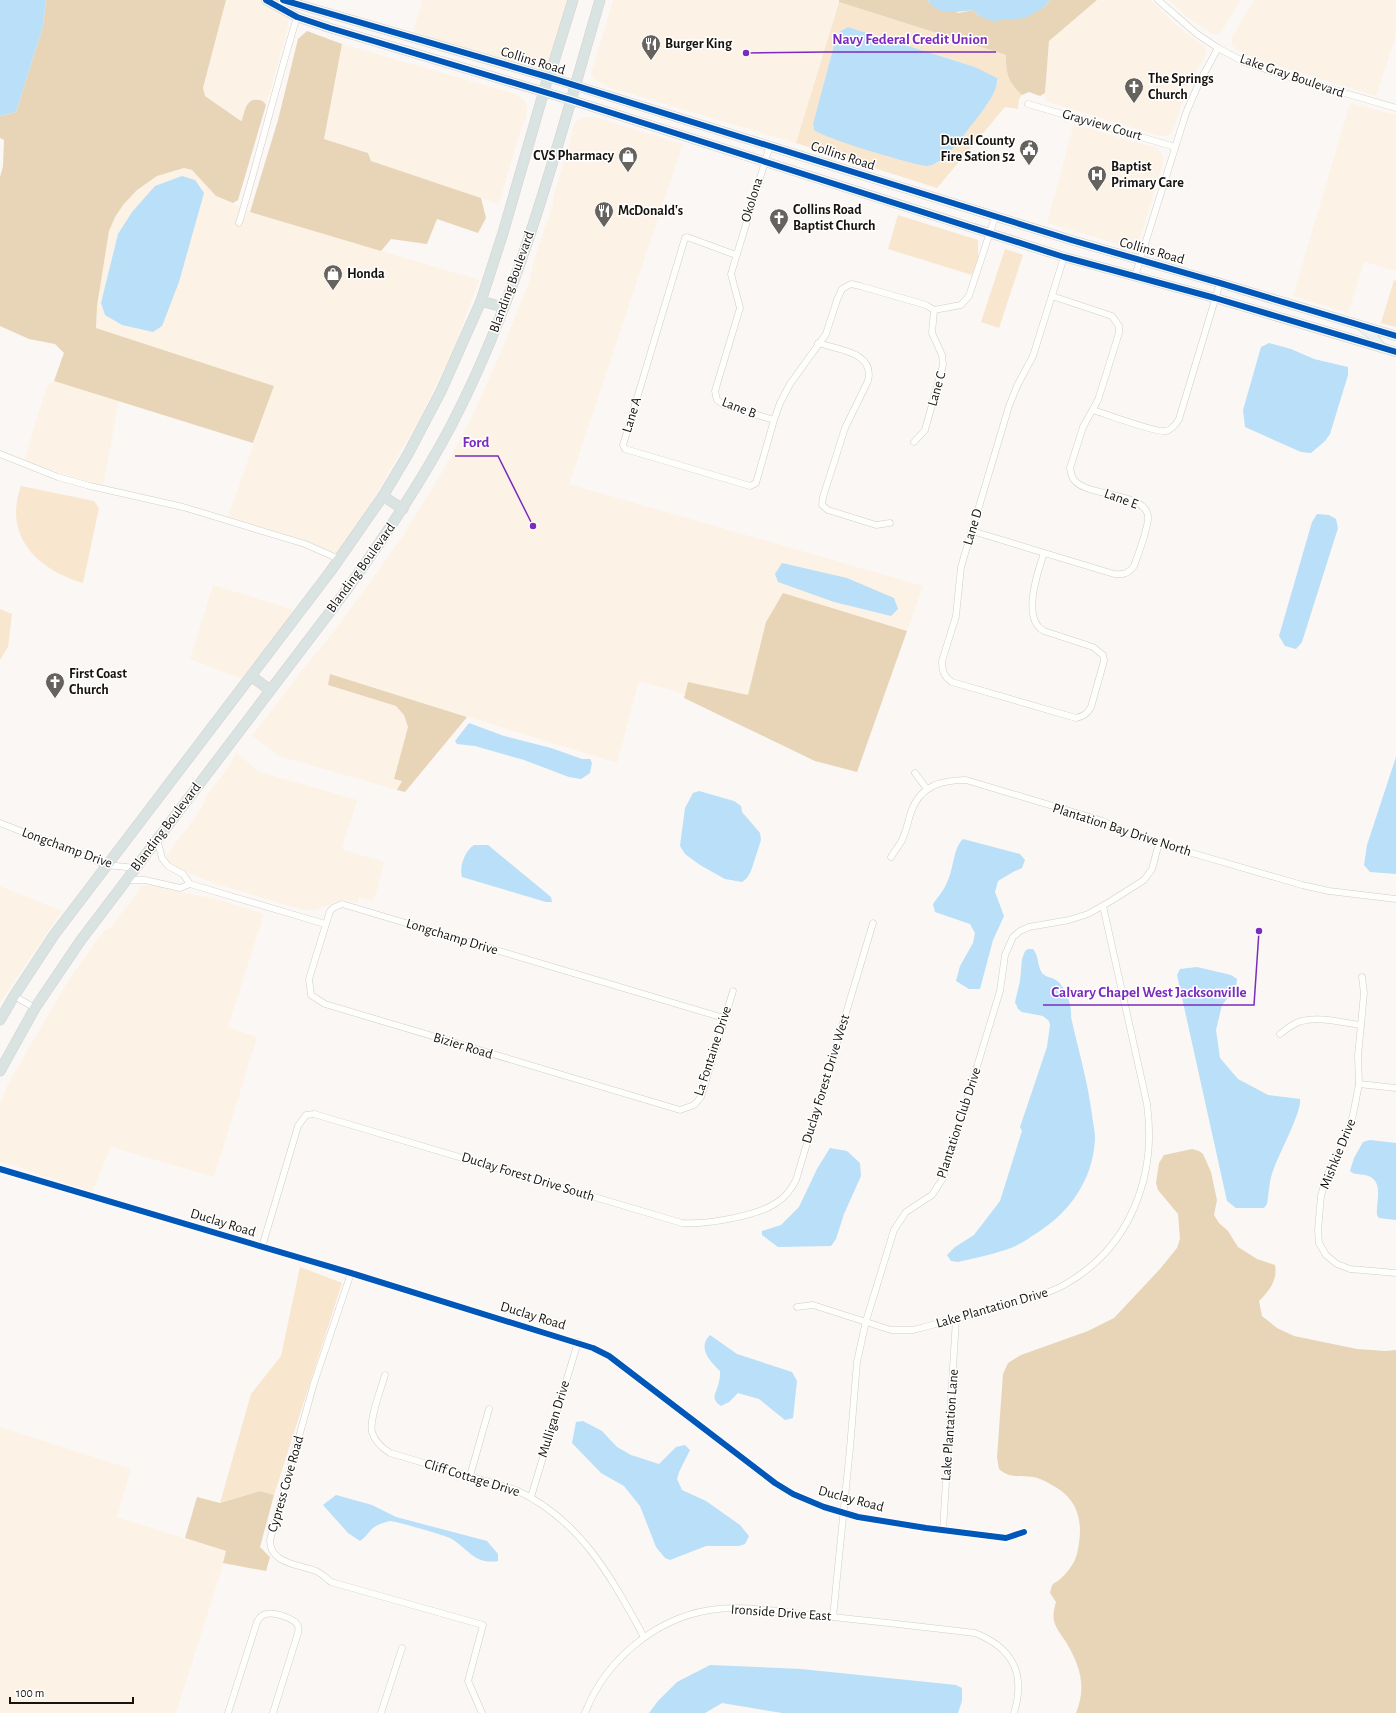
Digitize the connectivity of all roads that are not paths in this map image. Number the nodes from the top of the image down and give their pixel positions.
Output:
1 (266, 0) edge
2 (283, 0) edge
3 (573, 0) edge
4 (600, 0) edge
5 (1158, 0) edge
6 (297, 17) junction
7 (1218, 48) junction
8 (548, 78) junction
9 (575, 86) junction
10 (544, 92) junction
11 (571, 100) junction
12 (1028, 104) dead end
13 (1396, 108) edge
14 (770, 146) junction
15 (1175, 148) junction
16 (764, 162) junction
17 (995, 216) junction
18 (239, 223) dead end
19 (990, 234) junction
20 (736, 255) junction
21 (1064, 257) junction
22 (1140, 260) junction
23 (1136, 276) junction
24 (1220, 283) junction
25 (1052, 296) junction
26 (1215, 298) junction
27 (481, 301) junction
28 (503, 307) junction
29 (934, 310) junction
30 (1357, 324) junction
31 (1396, 336) edge
32 (818, 344) junction
33 (1382, 348) junction
34 (1396, 352) edge
35 (1093, 410) junction
36 (774, 420) junction
37 (914, 442) dead end
38 (0, 454) edge
39 (383, 496) junction
40 (403, 509) junction
41 (890, 523) dead end
42 (972, 531) junction
43 (1044, 553) junction
44 (339, 559) junction
45 (251, 676) junction
46 (270, 690) junction
47 (915, 773) dead end
48 (927, 789) junction
49 (0, 823) edge
50 (157, 839) junction
51 (1159, 843) junction
52 (891, 857) dead end
53 (107, 866) junction
54 (135, 868) junction
55 (126, 880) junction
56 (190, 884) junction
57 (1396, 899) edge
58 (1104, 906) junction
59 (325, 924) junction
60 (873, 924) dead end
61 (1362, 977) dead end
62 (733, 991) dead end
63 (14, 996) junction
64 (35, 1008) junction
65 (724, 1018) junction
66 (0, 1020) edge
67 (1361, 1025) junction
68 (1280, 1034) dead end
69 (0, 1071) edge
70 (1359, 1084) junction
71 (1396, 1088) edge
72 (688, 1108) joint
73 (0, 1169) edge
74 (751, 1212) joint
75 (262, 1247) junction
76 (351, 1273) junction
77 (1396, 1273) edge
78 (796, 1307) dead end
79 (956, 1319) junction
80 (866, 1321) junction
81 (578, 1342) junction
82 (385, 1375) dead end
83 (489, 1408) dead end
84 (470, 1476) junction
85 (531, 1497) junction
86 (844, 1513) junction
87 (943, 1530) junction
88 (1024, 1532) dead end
89 (833, 1617) junction
90 (644, 1637) junction
91 (402, 1648) dead end
92 (228, 1713) edge
93 (273, 1713) edge
94 (381, 1713) edge
95 (482, 1713) edge
96 (585, 1713) edge
97 (1014, 1713) edge

1 - 6 main road, Collins Road
2 - 8 main road, Collins Road
3 - 8 main road, Blanding Boulevard
4 - 9 main road, Blanding Boulevard
5 - 7 street, Lake Gray Boulevard
6 - 10 main road, Collins Road
6 - 18 street
7 - 13 street, Lake Gray Boulevard
7 - 15 street
8 - 9 main road, Collins Road
8 - 10 main road, Blanding Boulevard
9 - 11 main road, Blanding Boulevard
9 - 14 main road, Collins Road
10 - 11 main road, Collins Road
10 - 27 main road, Blanding Boulevard
11 - 16 main road, Collins Road
11 - 28 main road, Blanding Boulevard
12 - 15 street, Grayview Court
14 - 16 street, Okolona
14 - 17 main road, Collins Road
15 - 22 street
16 - 19 main road, Collins Road
16 - 20 street, Okolona
17 - 19 street
17 - 22 main road, Collins Road
19 - 21 main road, Collins Road
19 - 29 street
20 - 36 street, Lane B
20 - 36 street, Lane A
21 - 23 main road, Collins Road
21 - 25 street, Lane D
22 - 23 street
22 - 24 main road, Collins Road
23 - 26 main road, Collins Road
24 - 26 street
24 - 30 main road, Collins Road
25 - 35 street
25 - 42 street, Lane D
26 - 33 main road, Collins Road
26 - 35 street
27 - 28 main road
27 - 39 main road, Blanding Boulevard
28 - 40 main road, Blanding Boulevard
29 - 32 street, Lane B
29 - 37 street, Lane C
30 - 31 main road, Collins Road
30 - 33 main road
32 - 36 street, Lane B
32 - 41 street
33 - 34 main road, Collins Road
35 - 43 street, Lane E
38 - 44 street
39 - 40 main road
39 - 44 main road, Blanding Boulevard
40 - 46 main road, Blanding Boulevard
42 - 43 street
42 - 43 street, Lane D
44 - 45 main road, Blanding Boulevard
45 - 46 main road
45 - 53 main road, Blanding Boulevard
46 - 50 main road, Blanding Boulevard
47 - 48 street
48 - 51 street, Plantation Bay Drive North
48 - 52 street, Plantation Bay Drive North
49 - 53 street, Longchamp Drive
50 - 54 main road, Blanding Boulevard
50 - 56 street, Longchamp Drive
51 - 57 street, Plantation Bay Drive North
51 - 58 street, Plantation Club Drive
53 - 54 street, Longchamp Drive
53 - 63 main road, Blanding Boulevard
54 - 55 main road, Blanding Boulevard
55 - 56 street, Longchamp Drive
55 - 64 main road, Blanding Boulevard
56 - 59 street, Longchamp Drive
58 - 79 street, Lake Plantation Drive
58 - 80 street, Plantation Club Drive
59 - 65 street, Longchamp Drive
59 - 72 street, Bizier Road
60 - 74 street, Duclay Forest Drive West
61 - 67 street, Mishkie Drive
62 - 65 street, La Fontaine Drive
63 - 64 street
63 - 66 main road, Blanding Boulevard
64 - 69 main road, Blanding Boulevard
65 - 72 street, La Fontaine Drive
67 - 68 street
67 - 70 street, Mishkie Drive
70 - 71 street
70 - 77 street, Mishkie Drive
73 - 75 street, Duclay Road
74 - 75 street, Duclay Forest Drive South
75 - 76 street, Duclay Road
76 - 81 street, Duclay Road
76 - 95 street, Cypress Cove Road
78 - 80 street, Lake Plantation Drive
79 - 80 street, Lake Plantation Drive
79 - 87 street, Lake Plantation Lane
80 - 86 street, Plantation Club Drive
81 - 85 street, Mulligan Drive
81 - 86 street, Duclay Road
82 - 84 street, Cliff Cottage Drive
83 - 84 street
84 - 85 street, Cliff Cottage Drive
85 - 90 street, Cliff Cottage Drive
86 - 87 street, Duclay Road
86 - 89 street, Plantation Club Drive
87 - 88 street, Duclay Road
89 - 90 street, Ironside Drive East
89 - 97 street, Ironside Drive East
90 - 96 street, Ironside Drive East
91 - 94 street
92 - 93 street

